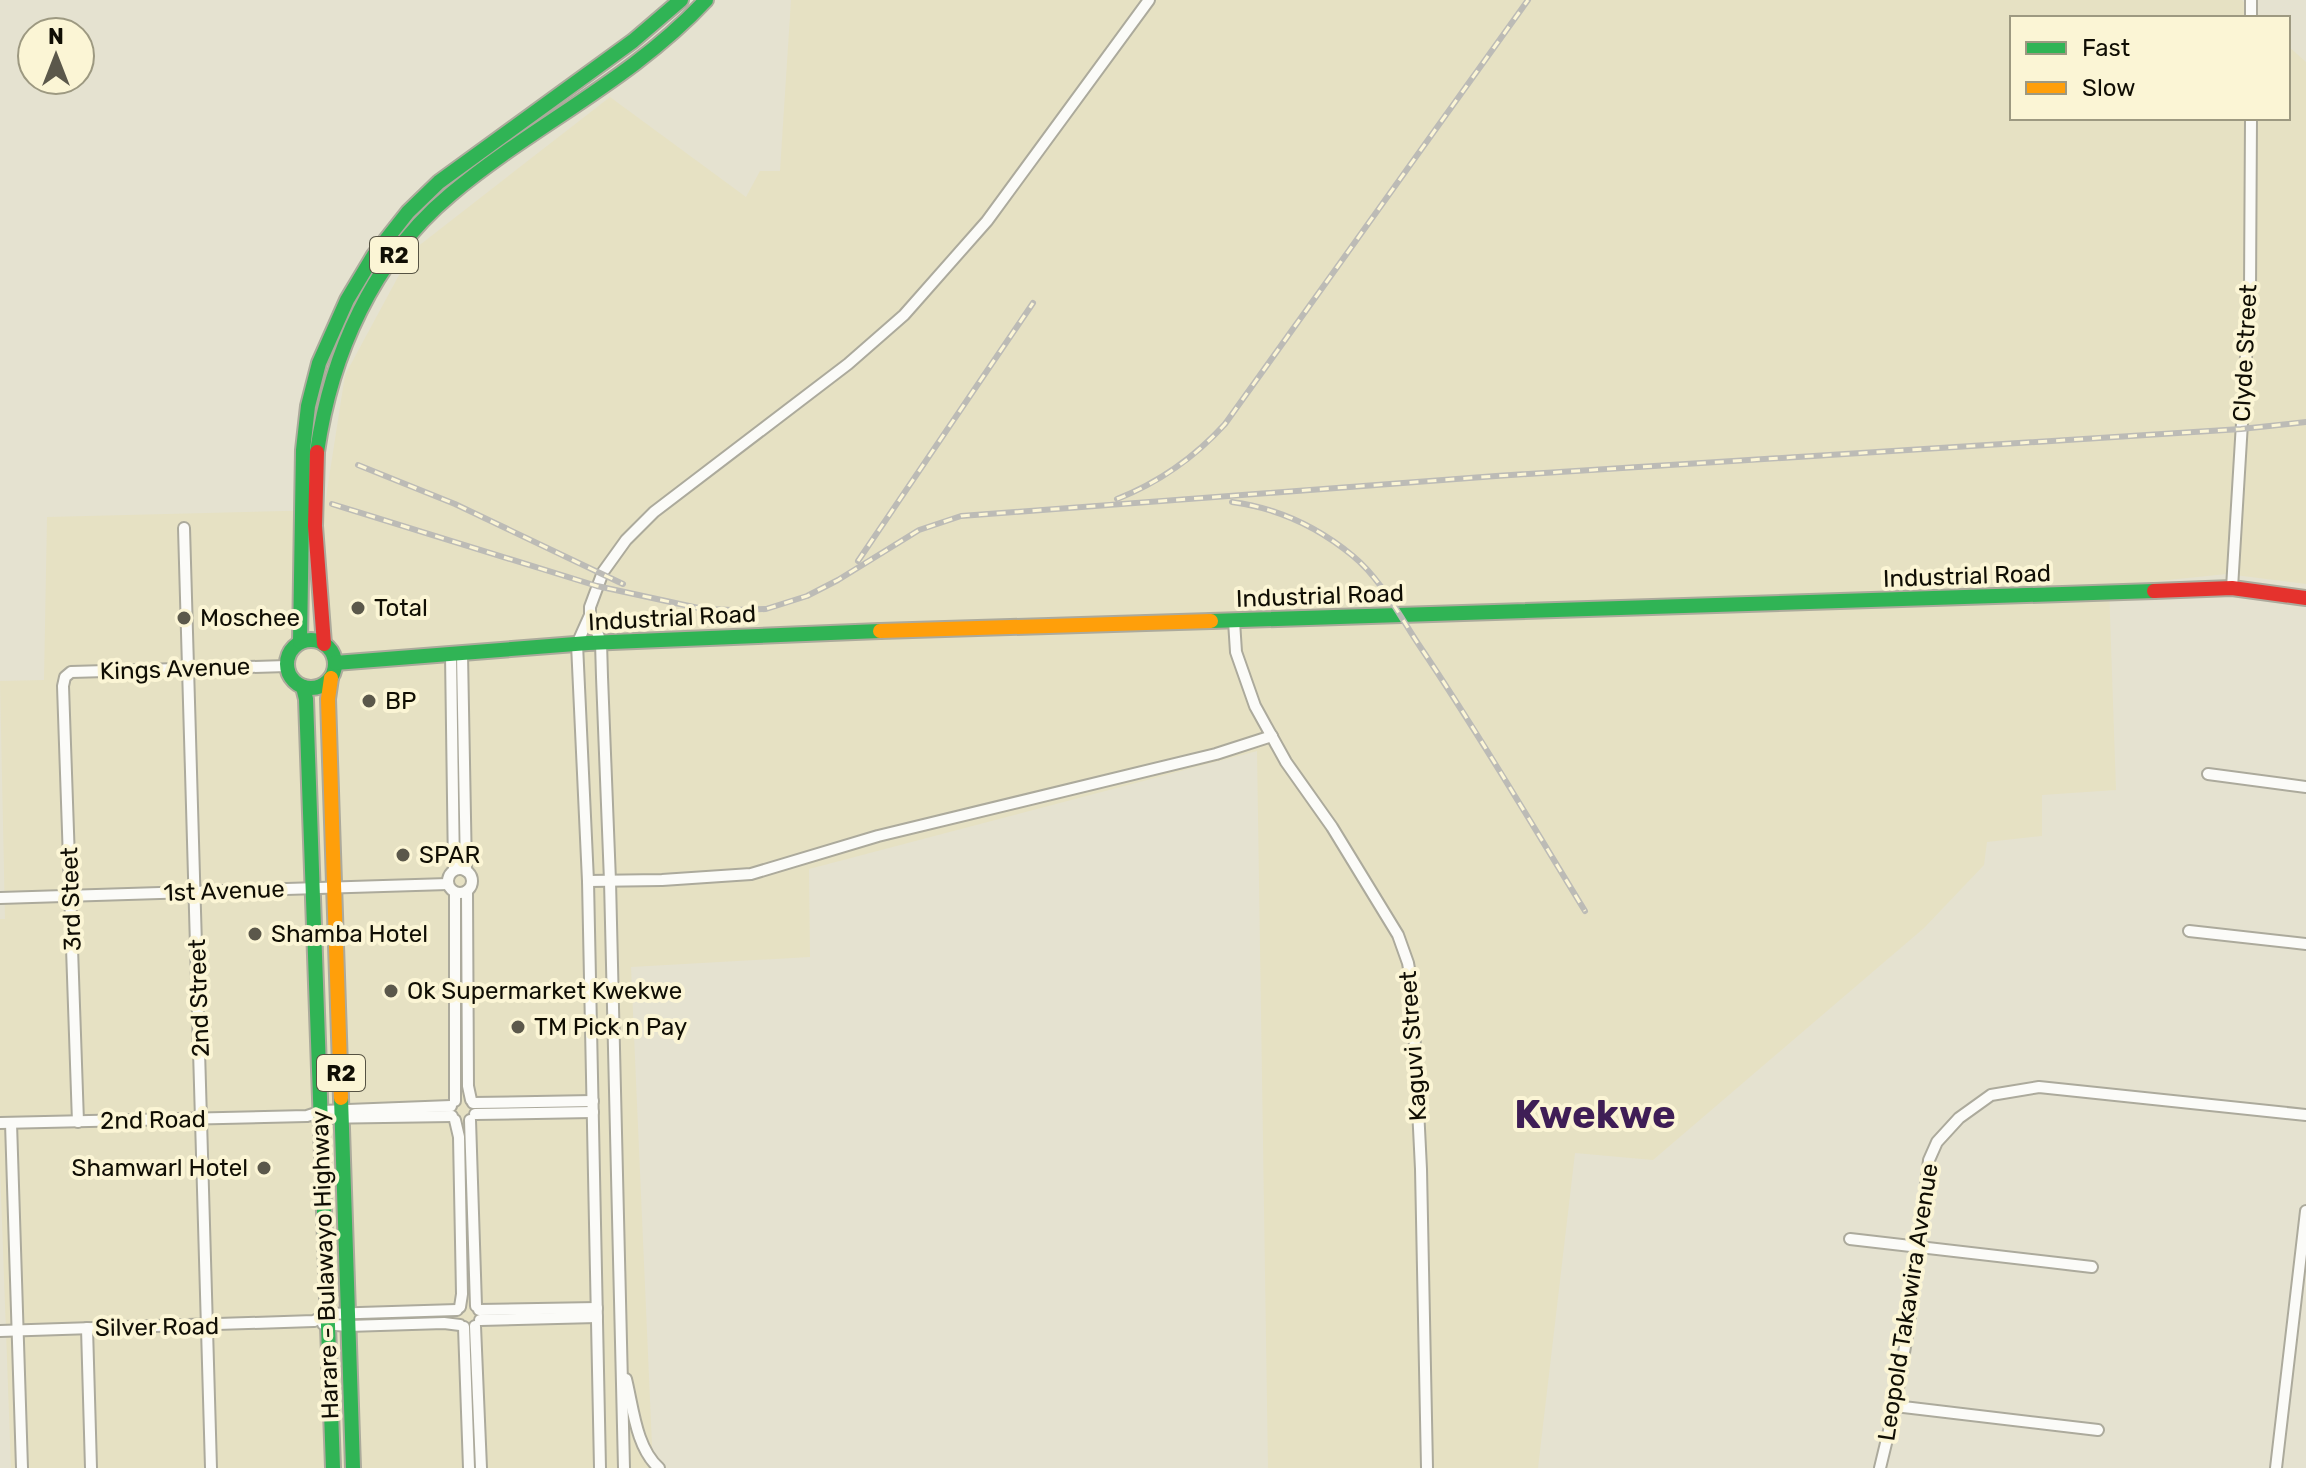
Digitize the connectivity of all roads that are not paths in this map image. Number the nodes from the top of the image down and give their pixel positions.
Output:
1 (681, 0) edge
2 (706, 0) edge
3 (1149, 0) edge
4 (2251, 120) edge
5 (184, 528) dead end
6 (302, 577) junction
7 (318, 577) junction
8 (2232, 588) junction
9 (2306, 598) edge
10 (590, 615) junction
11 (1234, 621) junction
12 (300, 642) junction
13 (601, 642) junction
14 (324, 644) junction
15 (577, 644) junction
16 (457, 654) junction
17 (287, 666) junction
18 (188, 667) junction
19 (333, 670) junction
20 (65, 677) joint
21 (303, 687) junction
22 (1272, 736) junction
23 (309, 762) junction
24 (330, 762) junction
25 (2208, 774) dead end
26 (2306, 787) edge
27 (454, 870) junction
28 (466, 871) junction
29 (588, 881) junction
30 (610, 881) junction
31 (314, 888) junction
32 (335, 888) junction
33 (457, 889) junction
34 (196, 891) junction
35 (71, 897) junction
36 (0, 898) edge
37 (2189, 931) dead end
38 (2306, 944) edge
39 (591, 1017) junction
40 (613, 1017) junction
41 (593, 1107) junction
42 (472, 1109) junction
43 (453, 1111) junction
44 (322, 1115) junction
45 (342, 1115) junction
46 (2306, 1115) edge
47 (202, 1120) junction
48 (78, 1122) junction
49 (5, 1123) edge
50 (2306, 1211) edge
51 (1850, 1239) dead end
52 (1917, 1248) junction
53 (2092, 1267) dead end
54 (459, 1308) junction
55 (597, 1312) junction
56 (472, 1319) junction
57 (323, 1320) junction
58 (348, 1320) junction
59 (207, 1326) junction
60 (87, 1328) junction
61 (18, 1330) junction
62 (0, 1331) edge
63 (621, 1357) junction
64 (351, 1392) junction
65 (330, 1393) junction
66 (1895, 1406) junction
67 (2098, 1430) dead end
68 (22, 1468) edge
69 (91, 1468) edge
70 (211, 1468) edge
71 (333, 1468) edge
72 (353, 1468) edge
73 (469, 1468) edge
74 (481, 1468) edge
75 (600, 1468) edge
76 (624, 1468) edge
77 (659, 1468) edge
78 (1427, 1468) edge
79 (1880, 1468) edge
80 (2276, 1468) edge

1 - 6 main road, R2
2 - 7 main road, R2
3 - 10 street
4 - 8 street, Clyde Street
5 - 18 street, 2nd Street
6 - 7 main road
6 - 12 main road, R2
7 - 14 main road, R2
8 - 9 main road, Industrial Road
8 - 11 main road, Industrial Road
10 - 13 street
10 - 15 street
11 - 13 main road, Industrial Road
11 - 22 street, Kaguvi Street
12 - 14 main road
12 - 17 main road, R2
13 - 15 main road, Industrial Road
13 - 30 street
14 - 19 main road, R2
15 - 16 main road, Industrial Road
15 - 29 street
16 - 19 main road, Industrial Road
16 - 27 street
16 - 28 street
17 - 18 street, Kings Avenue
17 - 21 main road
18 - 20 street, Kings Avenue
18 - 34 street, 2nd Street
19 - 21 main road
19 - 24 main road, Harare - Bulawayo Highway / R2
20 - 35 street, 3rd Steet
21 - 23 main road, Harare - Bulawayo Highway / R2
22 - 30 street
22 - 78 street, Kaguvi Street
23 - 24 main road
23 - 31 main road, Harare - Bulawayo Highway / R2
24 - 32 main road, Harare - Bulawayo Highway / R2
25 - 26 street
27 - 28 street
27 - 33 street
28 - 33 street
29 - 30 street
29 - 39 street
30 - 40 street
31 - 32 street, 1st Avenue
31 - 34 street, 1st Avenue
31 - 44 main road, Harare - Bulawayo Highway / R2
32 - 33 street, 1st Avenue
32 - 45 main road, Harare - Bulawayo Highway / R2
33 - 42 street
33 - 43 street
34 - 35 street, 1st Avenue
34 - 47 street, 2nd Street
35 - 36 street, 1st Avenue
35 - 48 street, 3rd Steet
37 - 38 street
39 - 40 street
39 - 41 street
40 - 63 street
41 - 42 street
41 - 55 street
42 - 43 street
42 - 43 street
42 - 56 street
43 - 45 street, 2nd Road
43 - 54 street
44 - 45 street, 2nd Road
44 - 47 street, 2nd Road
44 - 57 main road, Harare - Bulawayo Highway / R2
45 - 58 main road, Harare - Bulawayo Highway / R2
46 - 52 street, Leopold Takawira Avenue
47 - 48 street, 2nd Road
47 - 59 street, 2nd Street
48 - 49 street, 2nd Road
49 - 61 street
50 - 80 street
51 - 52 street
52 - 53 street
52 - 66 street, Leopold Takawira Avenue
54 - 56 street
54 - 56 street
54 - 58 street
55 - 56 street
55 - 75 street
56 - 58 street
56 - 73 street
56 - 74 street
57 - 58 street, Silver Road
57 - 59 street, Silver Road
57 - 65 main road, Harare - Bulawayo Highway / R2
58 - 64 main road, Harare - Bulawayo Highway / R2
59 - 60 street, Silver Road
59 - 70 street, 2nd Street
60 - 61 street, Silver Road
60 - 69 street
61 - 62 street, Silver Road
61 - 68 street
63 - 76 street
63 - 77 street
64 - 65 main road
64 - 72 main road, Harare - Bulawayo Highway / R2
65 - 71 main road, Harare - Bulawayo Highway / R2
66 - 67 street
66 - 79 street, Leopold Takawira Avenue

